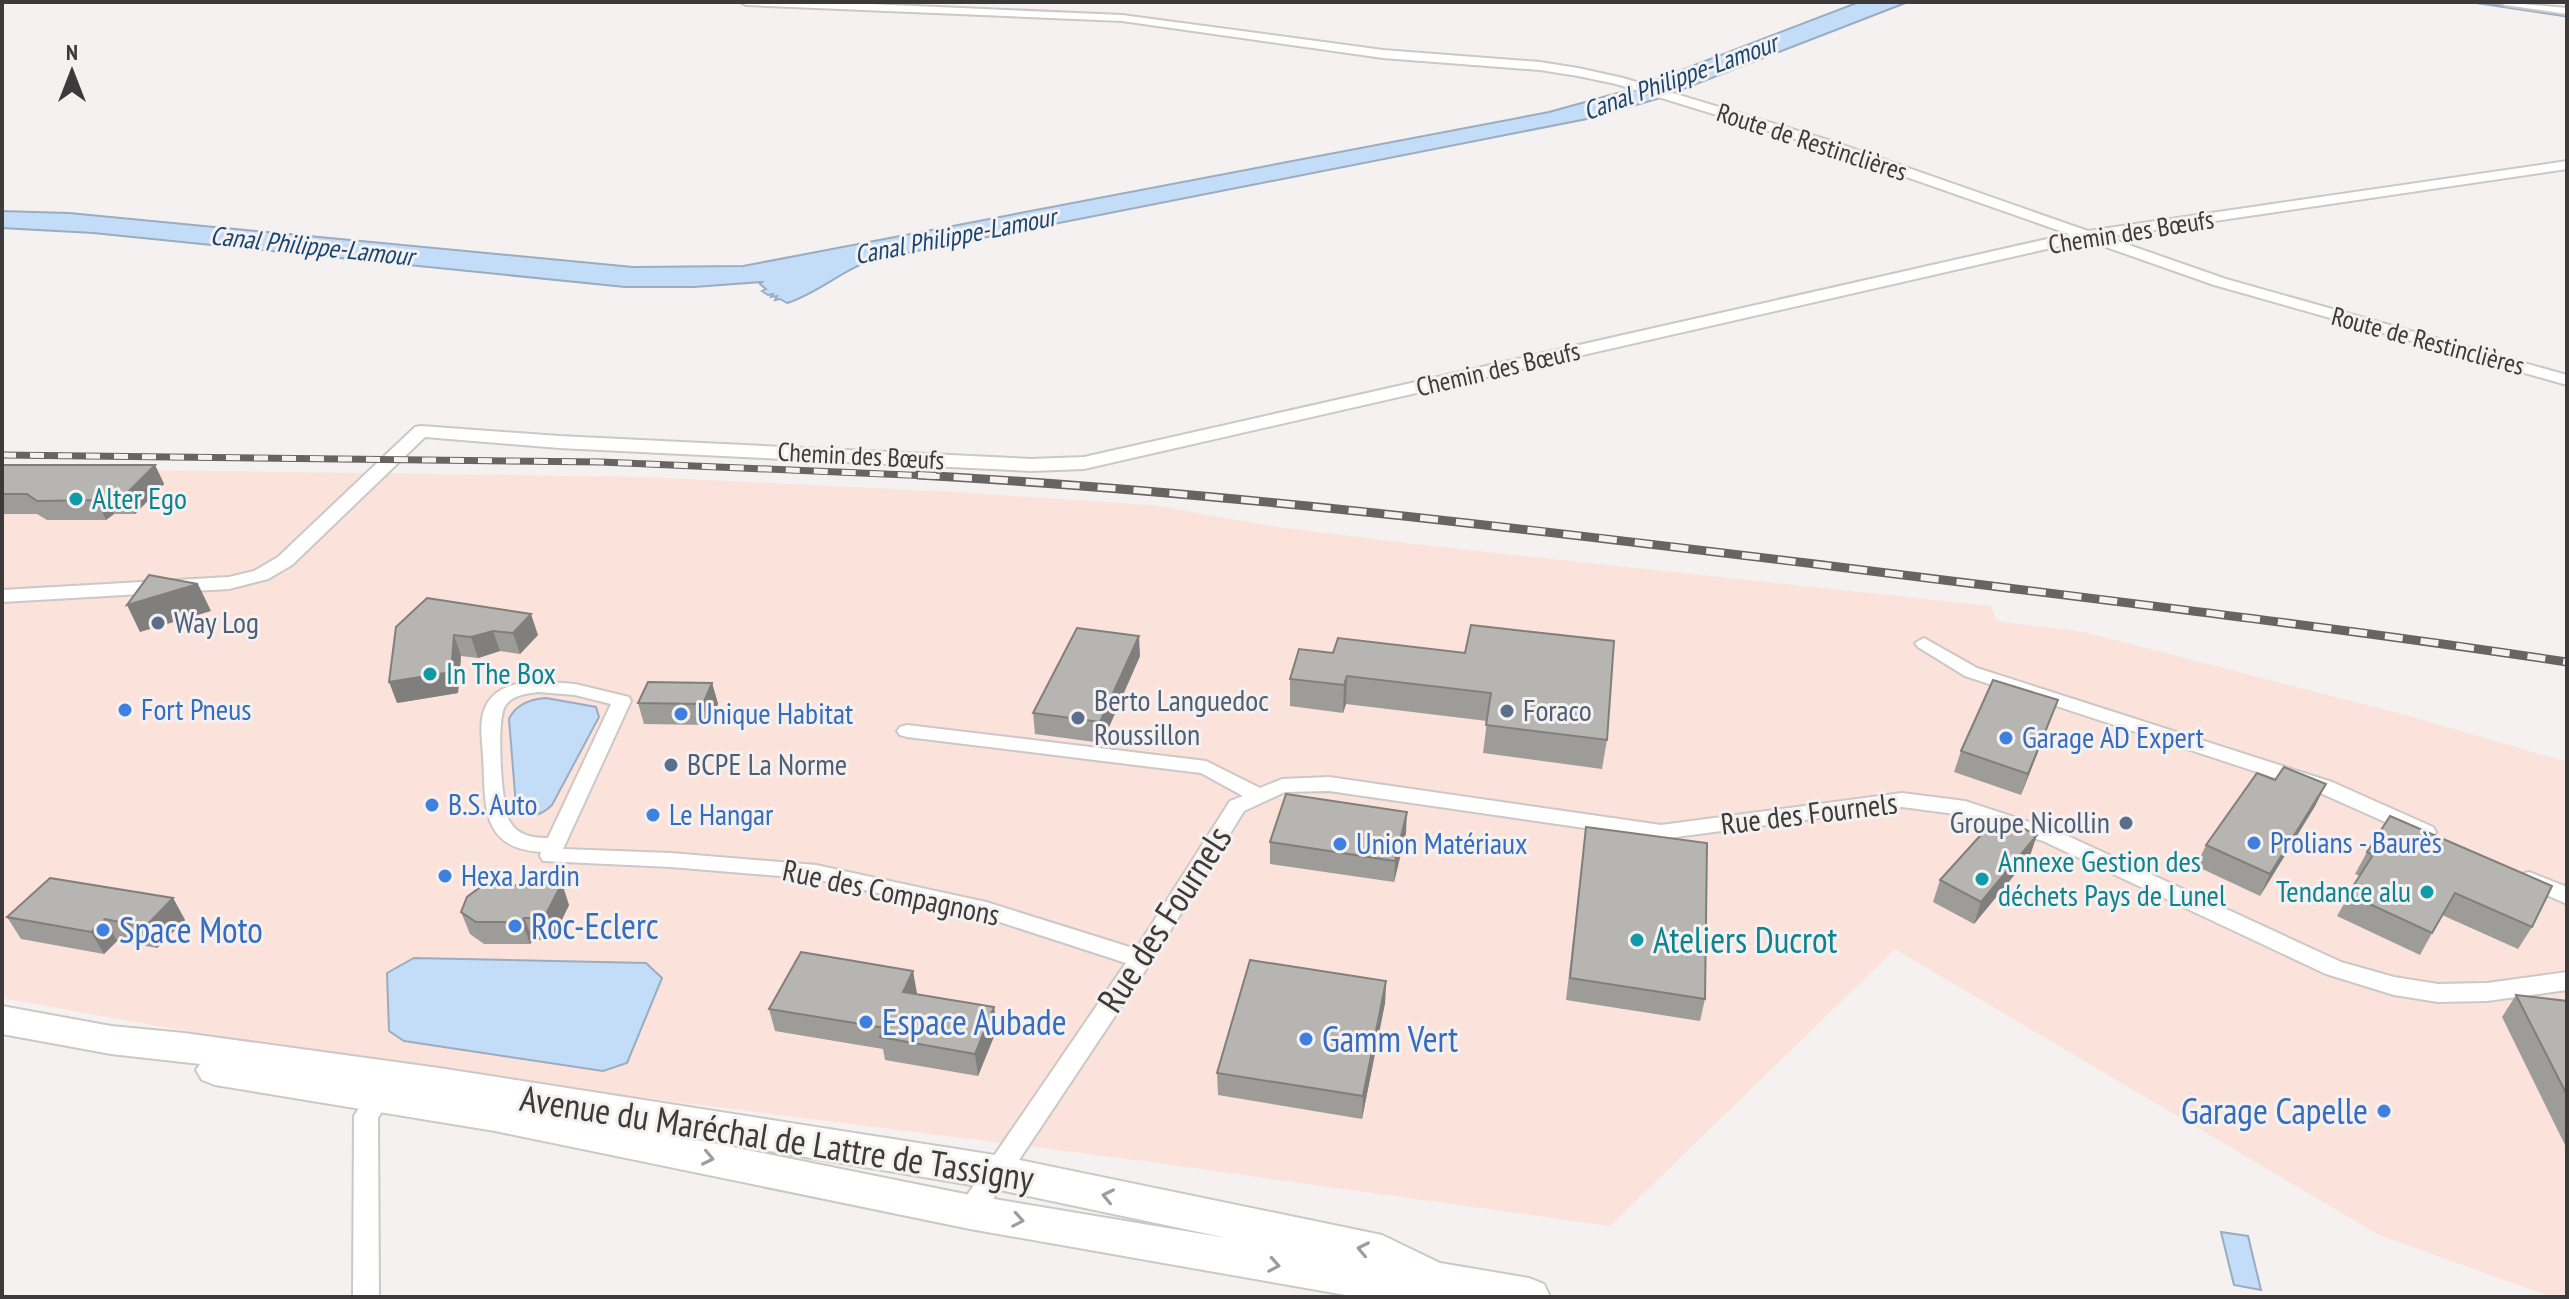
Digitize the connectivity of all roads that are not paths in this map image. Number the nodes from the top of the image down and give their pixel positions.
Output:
1 (746, 2) edge
2 (2505, 2) edge
3 (2567, 11) edge
4 (2567, 165) edge
5 (2093, 237) junction
6 (2567, 380) edge
7 (2, 596) edge
8 (1924, 643) dead end
9 (907, 731) dead end
10 (1259, 796) junction
11 (2439, 838) edge
12 (555, 845) junction
13 (2510, 870) edge
14 (2567, 896) edge
15 (1141, 959) junction
16 (2567, 981) edge
17 (2, 1020) edge
18 (111, 1040) junction
19 (379, 1097) junction
20 (995, 1172) junction
21 (970, 1212) junction
22 (1434, 1280) junction
23 (366, 1297) edge
24 (1529, 1297) edge

1 - 5 street, Route de Restinclières
2 - 3 street
4 - 5 street, Chemin des Bœufs
5 - 6 street, Route de Restinclières
5 - 7 street, Chemin des Bœufs
8 - 11 street
9 - 10 street
10 - 15 street, Rue des Fournels
10 - 16 street, Rue des Fournels
12 - 12 street, Rue des Compagnons
12 - 15 street, Rue des Compagnons
13 - 14 street
15 - 20 street, Rue des Fournels
17 - 18 main road, Avenue du Maréchal de Lattre de Tassigny
18 - 19 main road, Avenue du Maréchal de Lattre de Tassigny
18 - 20 main road, Avenue du Maréchal de Lattre de Tassigny
19 -> 21 main road, Avenue du Maréchal de Lattre de Tassigny
19 - 23 street
20 - 21 street, Rue des Fournels
22 -> 20 main road, Avenue du Maréchal de Lattre de Tassigny
21 -> 22 main road, Avenue du Maréchal de Lattre de Tassigny
22 - 24 main road, Avenue du Maréchal de Lattre de Tassigny

